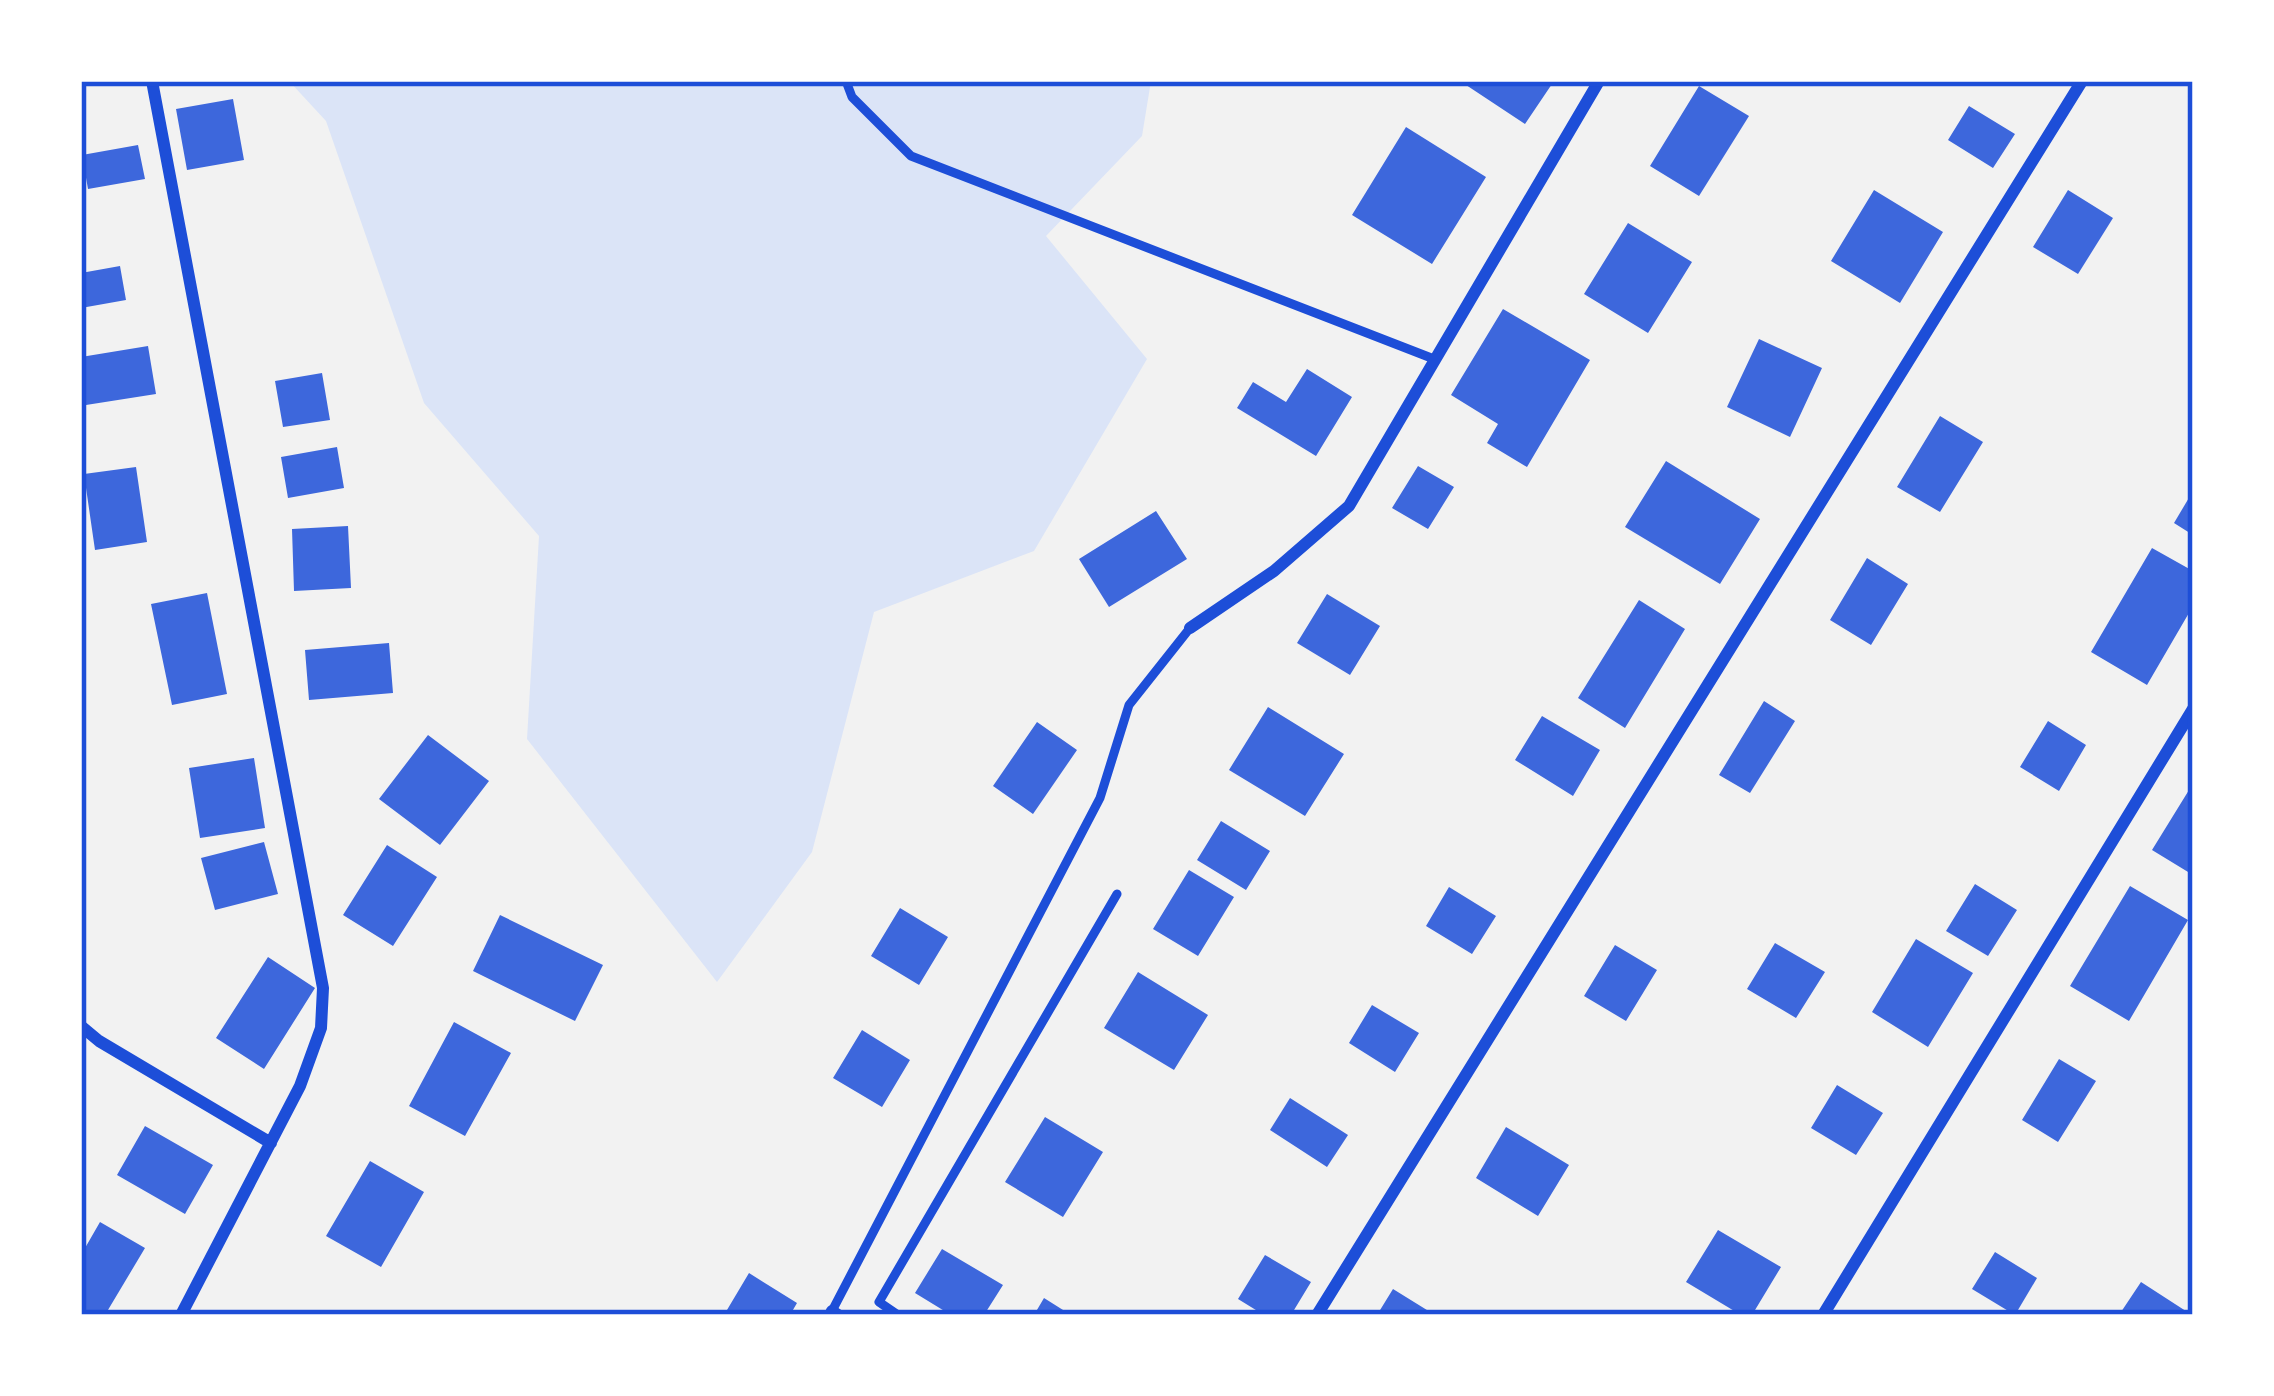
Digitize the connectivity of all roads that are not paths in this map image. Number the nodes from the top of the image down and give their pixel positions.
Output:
1 (152, 81) edge
2 (846, 81) edge
3 (1599, 81) edge
4 (2082, 81) edge
5 (1434, 359) junction
6 (1190, 628) joint
7 (2193, 709) edge
8 (1117, 894) dead end
9 (81, 1026) edge
10 (272, 1143) junction
11 (834, 1314) edge
12 (181, 1315) edge
13 (898, 1315) edge
14 (1317, 1315) edge
15 (1823, 1315) edge

1 - 10 street
2 - 5 lane
3 - 5 street
4 - 14 street
5 - 6 street
6 - 11 lane
7 - 15 street
8 - 13 lane
9 - 10 street
10 - 12 street

